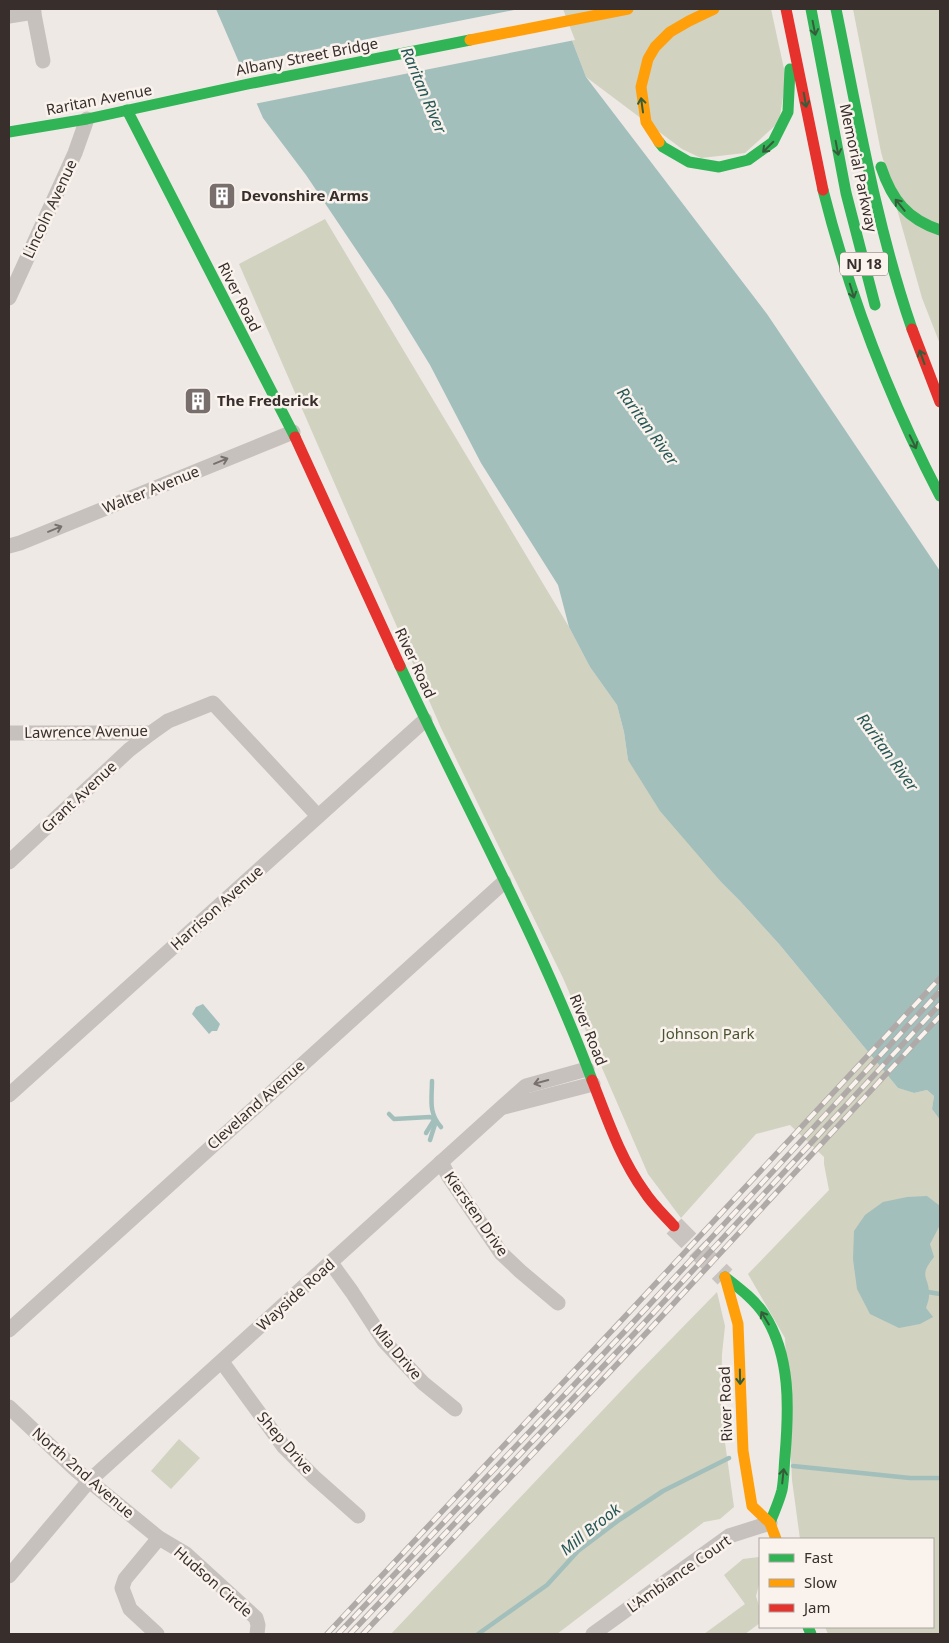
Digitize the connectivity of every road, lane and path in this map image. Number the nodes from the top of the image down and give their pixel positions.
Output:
1 (628, 9) edge
2 (714, 9) edge
3 (782, 9) edge
4 (786, 9) edge
5 (811, 9) edge
6 (836, 9) edge
7 (34, 10) edge
8 (606, 11) edge
9 (9, 16) edge
10 (792, 52) junction
11 (43, 61) dead end
12 (196, 95) joint
13 (855, 101) junction
14 (127, 110) junction
15 (87, 118) junction
16 (9, 132) edge
17 (940, 230) edge
18 (9, 298) edge
19 (879, 317) dead end
20 (940, 402) edge
21 (911, 409) dead end
22 (293, 432) junction
23 (926, 441) dead end
24 (940, 496) edge
25 (9, 546) edge
26 (424, 720) junction
27 (9, 733) edge
28 (151, 733) junction
29 (318, 816) junction
30 (9, 862) edge
31 (504, 882) junction
32 (590, 1076) junction
33 (9, 1095) edge
34 (441, 1162) junction
35 (674, 1226) tunnel mouth
36 (331, 1264) junction
37 (558, 1303) dead end
38 (9, 1330) edge
39 (222, 1362) junction
40 (9, 1406) edge
41 (454, 1409) dead end
42 (89, 1481) junction
43 (358, 1516) dead end
44 (770, 1523) junction
45 (158, 1538) junction
46 (776, 1538) edge
47 (9, 1576) edge
48 (157, 1634) edge
49 (257, 1634) edge
50 (593, 1634) edge

1 - 8 main road, Albany Street Bridge
10 -> 2 main road
3 - 10 main road
4 - 10 main road
5 -> 19 main road, Memorial Parkway / NJ 18
6 - 13 main road, Memorial Parkway / NJ 18
7 - 9 street
7 - 11 street
8 - 12 main road, Albany Street Bridge
10 -> 24 main road
12 - 14 main road, Raritan Avenue
17 -> 13 main road
20 -> 13 main road, Memorial Parkway / NJ 18
14 - 15 main road, Raritan Avenue
14 - 22 main road, River Road
15 - 16 main road, Raritan Avenue
15 - 18 street, Lincoln Avenue
21 - 23 main road
25 -> 22 street, Walter Avenue
22 - 26 main road, River Road
26 - 29 street, Harrison Avenue
26 - 31 main road, River Road
27 - 28 street, Lawrence Avenue
28 - 29 street, Lawrence Avenue
28 - 30 street, Grant Avenue
29 - 33 street, Harrison Avenue
31 - 32 main road, River Road
31 - 38 street, Cleveland Avenue
32 - 34 street, Wayside Road
32 - 35 main road, River Road
34 - 36 street, Wayside Road
34 - 37 street, Kiersten Drive
36 - 39 street, Wayside Road
36 - 41 street, Mia Drive
39 - 42 street, Wayside Road
39 - 43 street, Shep Drive
40 - 42 street, North 2nd Avenue
42 - 45 street, North 2nd Avenue
42 - 47 street, Wayside Road
44 -> 44 main road, River Road
44 - 46 main road, River Road
44 - 50 street, L'Ambiance Court
45 - 48 street, Hudson Circle
45 - 49 street, Hudson Circle

